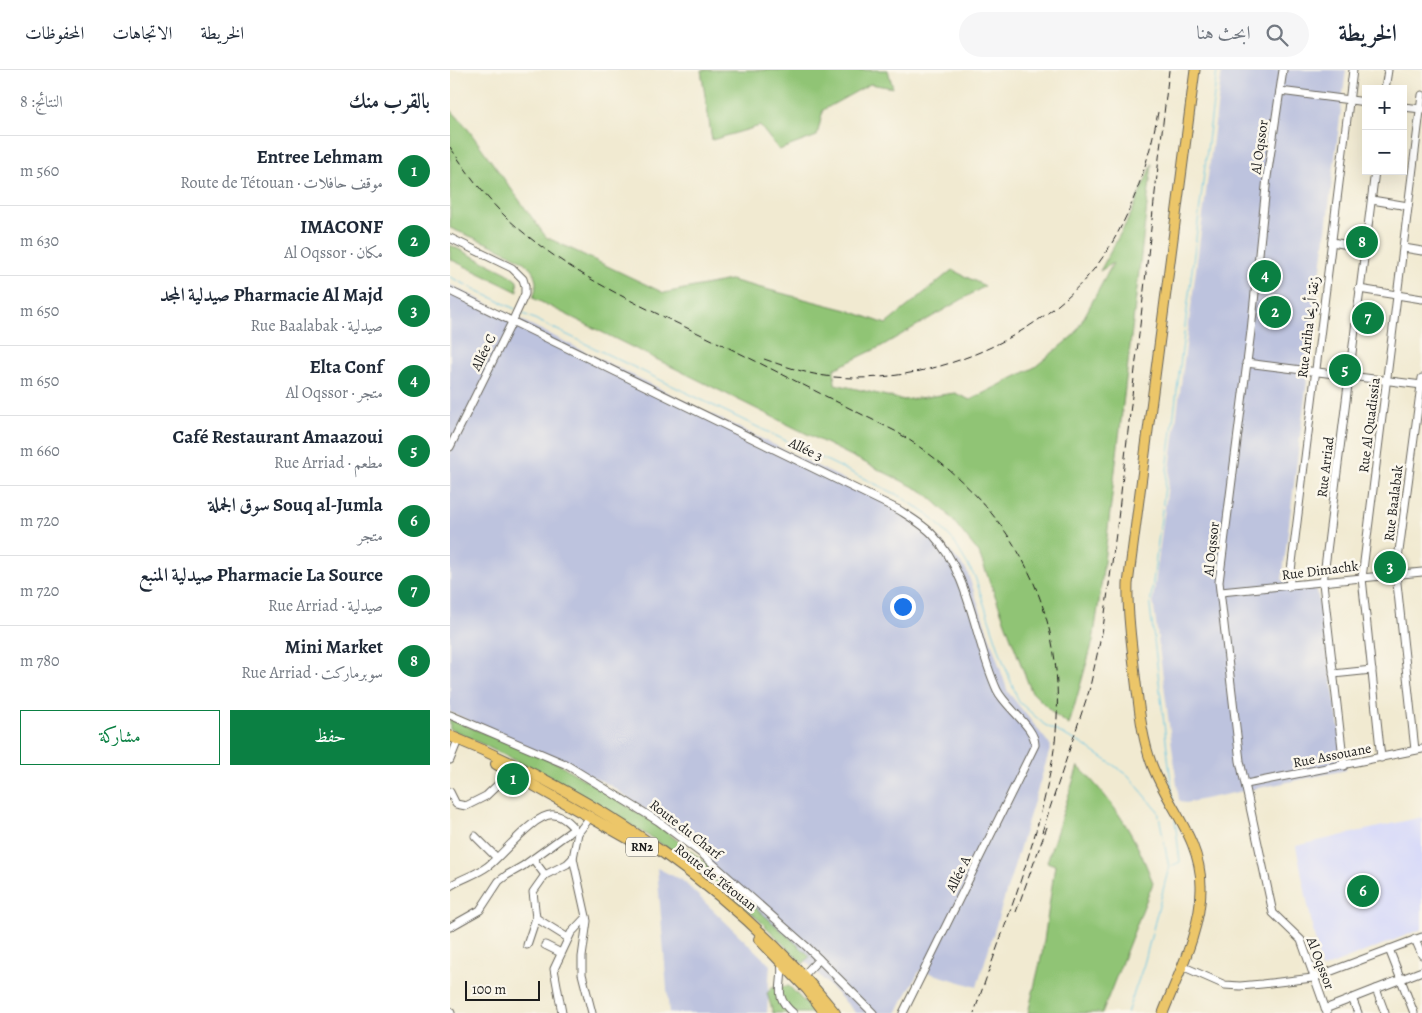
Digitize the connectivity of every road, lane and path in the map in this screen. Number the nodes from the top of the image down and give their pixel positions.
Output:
1 (1195, 70) edge
2 (1283, 70) edge
3 (1353, 70) edge
4 (1388, 70) edge
5 (1386, 85) edge
6 (1280, 91) junction
7 (1422, 95) edge
8 (1349, 100) junction
9 (1362, 102) edge
10 (1407, 107) edge
11 (1421, 109) edge
12 (1419, 145) edge
13 (1375, 175) edge
14 (1372, 200) junction
15 (1408, 206) junction
16 (450, 238) edge
17 (1332, 242) junction
18 (1365, 248) junction
19 (1404, 248) junction
20 (1422, 251) edge
21 (1359, 289) junction
22 (450, 292) edge
23 (1398, 296) junction
24 (1422, 299) edge
25 (512, 320) junction
26 (1246, 363) junction
27 (1315, 370) junction
28 (1348, 374) junction
29 (1387, 381) junction
30 (1422, 383) edge
31 (450, 447) edge
32 (1422, 572) edge
33 (1396, 574) junction
34 (1362, 578) junction
35 (1324, 584) junction
36 (1289, 587) junction
37 (1221, 592) junction
38 (1372, 670) junction
39 (1333, 674) junction
40 (450, 715) edge
41 (450, 736) edge
42 (453, 744) edge
43 (1034, 745) joint
44 (1419, 749) edge
45 (1382, 758) junction
46 (450, 760) edge
47 (1344, 766) junction
48 (511, 772) junction
49 (1246, 784) junction
50 (450, 792) edge
51 (453, 806) edge
52 (591, 816) junction
53 (576, 831) junction
54 (475, 836) dead end
55 (496, 858) junction
56 (533, 858) junction
57 (573, 858) junction
58 (545, 875) junction
59 (450, 886) edge
60 (586, 917) junction
61 (536, 918) junction
62 (450, 927) edge
63 (568, 938) junction
64 (1419, 938) edge
65 (545, 944) dead end
66 (527, 945) dead end
67 (1389, 949) junction
68 (561, 953) junction
69 (1422, 956) edge
70 (819, 959) junction
71 (781, 962) junction
72 (1182, 966) junction
73 (1422, 971) edge
74 (804, 975) junction
75 (1313, 978) junction
76 (1401, 980) junction
77 (807, 989) junction
78 (1376, 989) junction
79 (779, 993) junction
80 (1352, 998) junction
81 (1326, 1011) edge
82 (562, 1013) edge
83 (592, 1013) edge
84 (793, 1013) edge
85 (825, 1013) edge
86 (835, 1013) edge
87 (873, 1013) edge
88 (903, 1013) edge
89 (1163, 1013) edge
90 (1358, 1013) edge
91 (1385, 1013) edge
92 (1414, 1013) edge

1 - 72 main road
2 - 6 street, Al Oqssor
3 - 8 street, Rue Ariha زنقة أريحا
4 - 5 street
6 - 8 street
6 - 26 street, Al Oqssor
7 - 11 street, Rue Al Quadissia
8 - 9 street
8 - 17 street, Rue Ariha زنقة أريحا
10 - 11 street
11 - 12 street, Rue Al Quadissia
12 - 15 street, Rue Al Quadissia
13 - 14 street, Rue Arriad
14 - 15 street
14 - 18 street, Rue Arriad
15 - 19 street, Rue Al Quadissia
16 - 25 street, Allée C
17 - 18 street
17 - 27 street, Rue Ariha زنقة أريحا
18 - 21 street, Rue Arriad
19 - 20 street
19 - 23 street, Rue Al Quadissia
21 - 23 street
21 - 28 street, Rue Arriad
22 - 25 street, Allée 3
23 - 24 street
23 - 29 street, Rue Al Quadissia
25 - 31 street, Allée C
25 - 43 street, Allée 3
26 - 27 street
26 - 37 street, Al Oqssor
27 - 28 street
27 - 36 street, Rue Ariha زنقة أريحا
28 - 29 street
28 - 35 street, Rue Arriad
29 - 30 street
29 - 34 street, Rue Al Quadissia
30 - 33 street, Rue Baalabak
32 - 33 street, Rue Dimachk
33 - 34 street, Rue Dimachk
33 - 44 street, Rue Baalabak
34 - 35 street, Rue Dimachk
34 - 38 street, Rue Al Quadissia
35 - 36 street, Rue Dimachk
35 - 39 street, Rue Arriad
36 - 37 street, Rue Dimachk
37 - 49 street, Al Oqssor
38 - 39 street
38 - 45 street, Rue Al Quadissia
39 - 47 street, Rue Arriad
40 - 70 street, Route du Charf
41 - 74 highway, Route de Tétouan / RN2
42 - 46 street
42 - 48 highway, Route de Tétouan / RN2
43 - 88 street, Allée A
44 - 45 street, Rue Assouane
45 - 47 street, Rue Assouane
47 - 49 street, Rue Assouane
48 - 51 street
48 - 52 highway, Route de Tétouan / RN2
49 - 75 street, Al Oqssor
50 - 51 street
52 - 53 street
52 - 71 highway, Route de Tétouan / RN2
53 - 55 street
53 - 56 street
53 - 57 street
54 - 55 street
55 - 59 street
56 - 58 street
56 - 62 street
57 - 58 street
57 - 60 street
58 - 61 street
60 - 63 street
60 - 83 street
61 - 63 street
61 - 66 street
63 - 68 street
64 - 67 street
64 - 69 street
65 - 68 street
67 - 75 street
67 - 76 street
68 - 82 street
70 - 74 street
70 - 87 street, Route du Charf
71 - 77 highway, Route de Tétouan / RN2
71 - 79 street
72 - 75 street
72 - 89 main road
73 - 76 street
74 - 86 highway, Route de Tétouan / RN2
75 - 81 street, Al Oqssor
76 - 78 street
76 - 92 street
77 - 79 street
77 - 85 highway, Route de Tétouan / RN2
78 - 80 street
78 - 91 street
79 - 84 street
80 - 81 street
80 - 90 street

